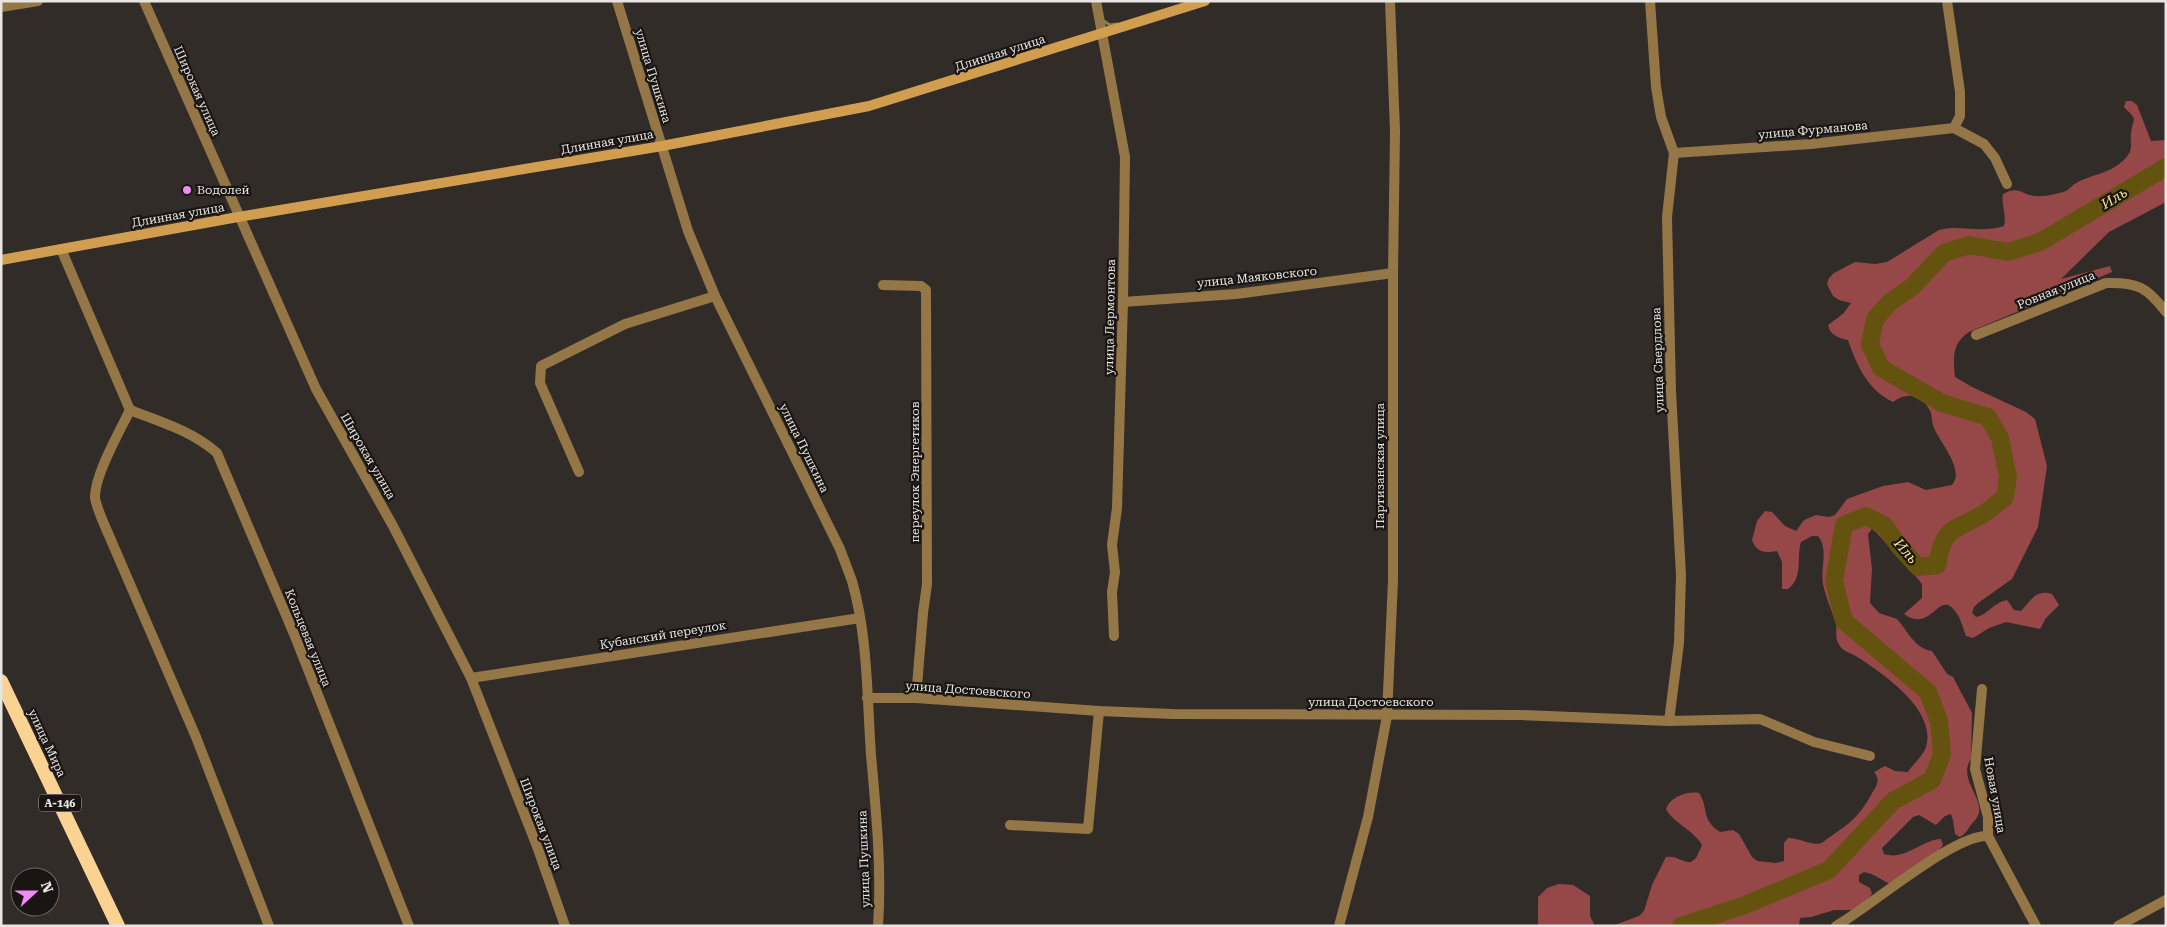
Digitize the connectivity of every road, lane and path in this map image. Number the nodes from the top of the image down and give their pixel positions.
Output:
1 (38, 1) edge
2 (144, 1) edge
3 (616, 1) edge
4 (1096, 1) edge
5 (1205, 1) edge
6 (1390, 1) edge
7 (1650, 1) edge
8 (1947, 1) edge
9 (1, 8) edge
10 (1101, 34) junction
11 (1954, 128) junction
12 (662, 146) junction
13 (1674, 153) junction
14 (2007, 184) dead end
15 (238, 217) junction
16 (61, 249) junction
17 (1, 260) edge
18 (1393, 274) junction
19 (883, 285) dead end
20 (715, 296) junction
21 (1124, 302) junction
22 (2166, 312) edge
23 (1976, 335) dead end
24 (130, 410) junction
25 (579, 472) dead end
26 (860, 618) junction
27 (1114, 636) dead end
28 (471, 678) junction
29 (1, 681) edge
30 (1982, 689) dead end
31 (867, 698) junction
32 (916, 698) junction
33 (1100, 711) junction
34 (1387, 716) junction
35 (1669, 721) junction
36 (1870, 756) dead end
37 (1010, 825) dead end
38 (1988, 836) junction
39 (2166, 900) edge
40 (118, 926) edge
41 (269, 926) edge
42 (409, 926) edge
43 (564, 926) edge
44 (878, 926) edge
45 (1340, 926) edge
46 (1836, 926) edge
47 (2036, 926) edge
48 (2118, 926) edge

1 - 9 street
2 - 15 street, Широкая улица
3 - 12 street, улица Пушкина
4 - 10 street, улица Лермонтова
5 - 10 main road, Длинная улица
6 - 18 street, Партизанская улица
7 - 13 street, улица Свердлова
8 - 11 street
10 - 12 main road, Длинная улица
10 - 21 street, улица Лермонтова
11 - 13 street, улица Фурманова
11 - 14 street
12 - 15 main road, Длинная улица
12 - 20 street, улица Пушкина
13 - 35 street, улица Свердлова
15 - 16 main road, Длинная улица
15 - 28 street, Широкая улица
16 - 17 main road, Длинная улица
16 - 24 street
18 - 21 street, улица Маяковского
18 - 34 street, Партизанская улица
19 - 32 street, переулок Энергетиков
20 - 25 street
20 - 26 street, улица Пушкина
21 - 27 street, улица Лермонтова
22 - 23 street, Ровная улица
24 - 41 street
24 - 42 street, Кольцевая улица
26 - 28 street, Кубанский переулок
26 - 31 street, улица Пушкина
28 - 43 street, Широкая улица
29 - 40 highway, улица Мира / А-146
30 - 38 street, Новая улица
31 - 32 street, улица Достоевского
31 - 44 street, улица Пушкина
32 - 33 street, улица Достоевского
33 - 34 street, улица Достоевского
33 - 37 street
34 - 35 street, улица Достоевского
34 - 45 street, Партизанская улица
35 - 36 street, улица Достоевского
38 - 46 street
38 - 47 street, Новая улица
39 - 48 street

